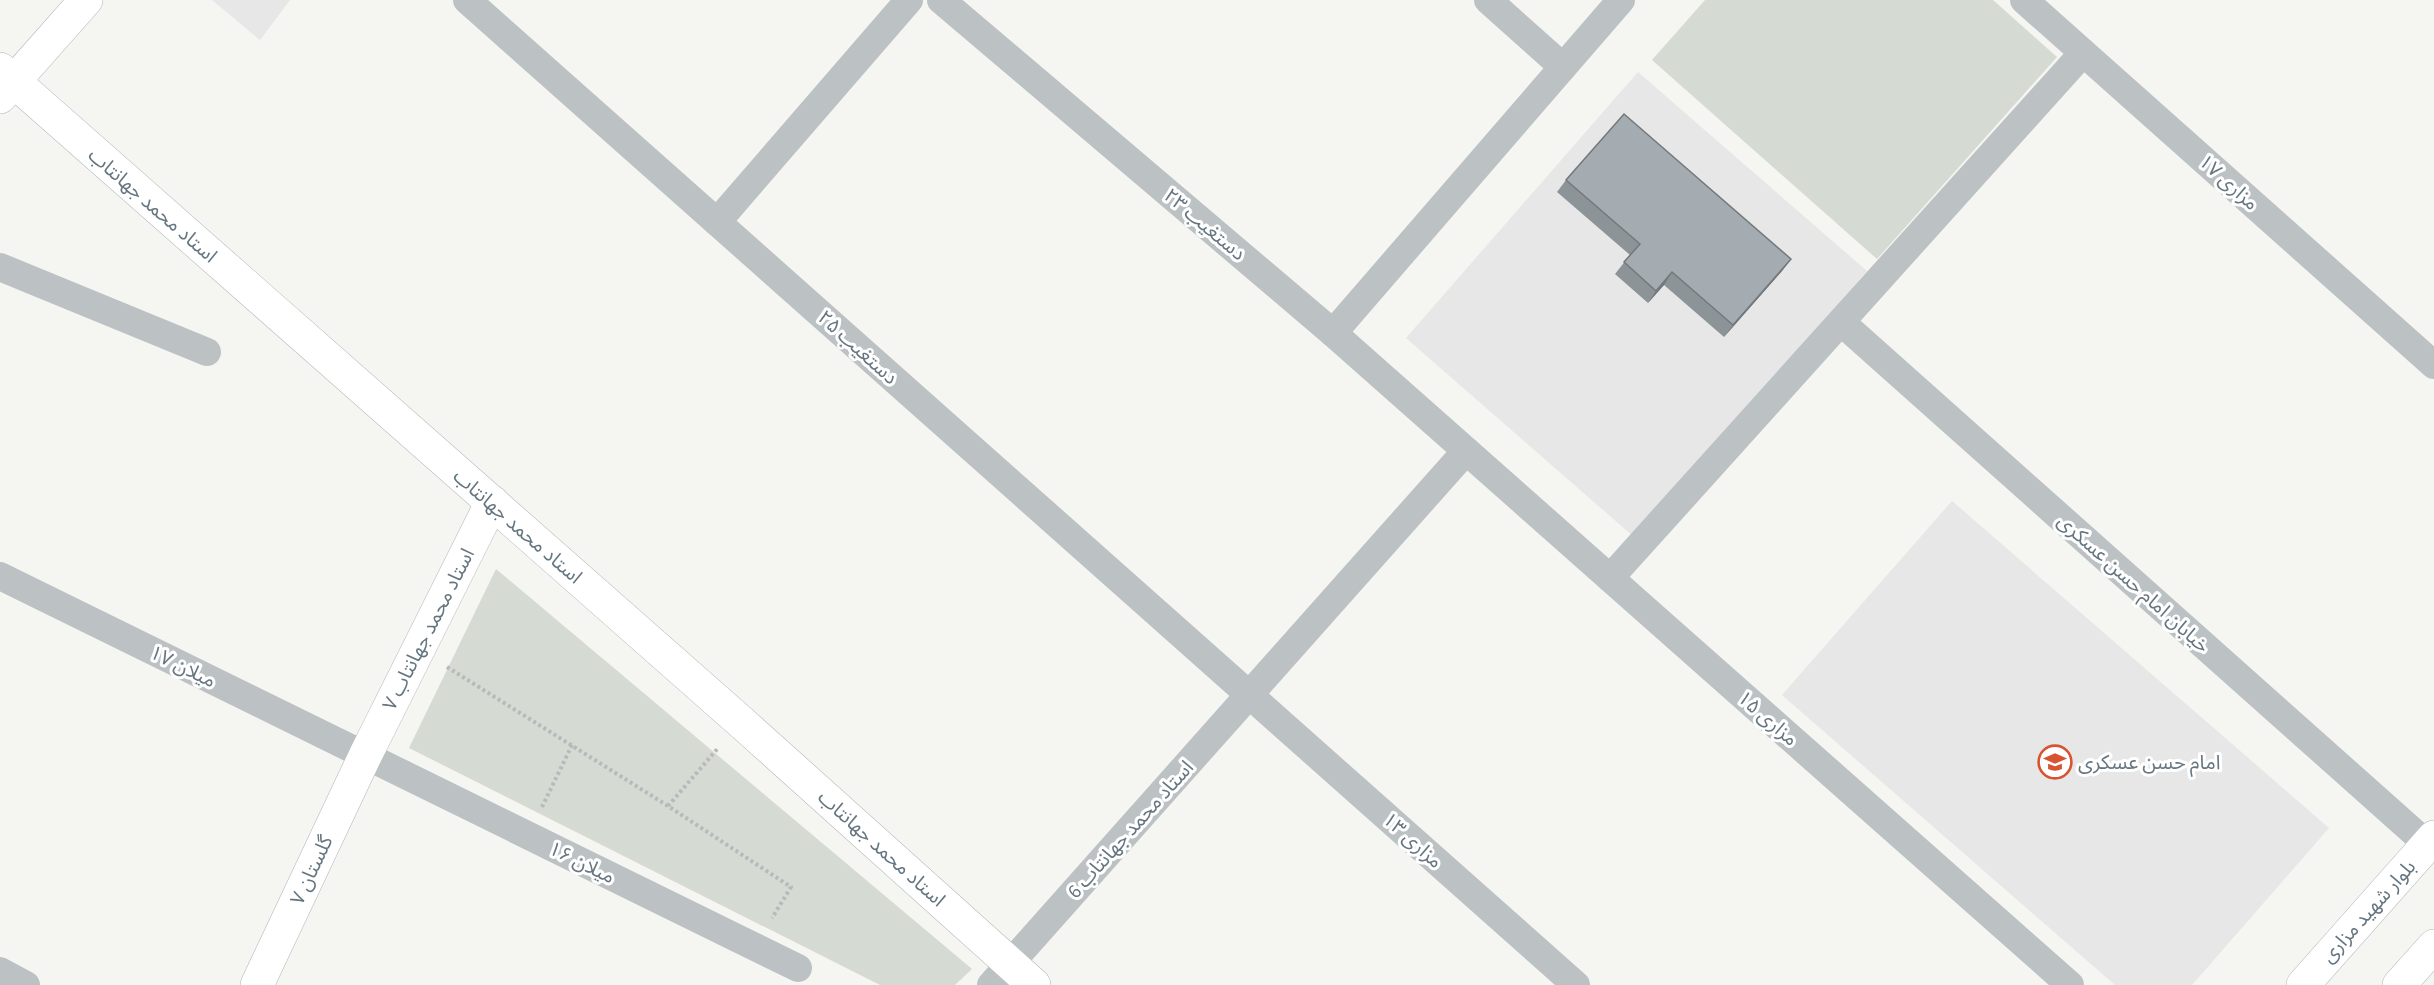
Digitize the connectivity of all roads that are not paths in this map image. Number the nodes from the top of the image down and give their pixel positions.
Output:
1 (86, 0) edge
2 (467, 0) edge
3 (909, 0) edge
4 (941, 0) edge
5 (1488, 0) edge
6 (1621, 0) edge
7 (2024, 0) edge
8 (2083, 53) junction
9 (1563, 67) junction
10 (4, 83) edge
11 (717, 222) junction
12 (0, 267) edge
13 (1841, 322) junction
14 (1333, 333) junction
15 (207, 352) dead end
16 (2434, 365) edge
17 (1466, 451) junction
18 (492, 502) junction
19 (0, 576) edge
20 (1610, 578) junction
21 (1249, 695) junction
22 (365, 756) junction
23 (2431, 840) edge
24 (2434, 946) edge
25 (798, 968) dead end
26 (0, 971) edge
27 (1000, 974) edge
28 (27, 985) edge
29 (257, 985) edge
30 (1034, 985) edge
31 (1576, 985) edge
32 (2070, 985) edge
33 (2303, 985) edge
34 (2399, 985) edge

1 - 10 street
2 - 11 street, دستغیب ۲۵
3 - 11 street
4 - 14 street, دستغیب ۲۳
5 - 9 street
6 - 9 street
7 - 8 street, مزاری ۱۷
8 - 13 street
8 - 16 street, مزاری ۱۷
9 - 14 street
10 - 18 street, استاد محمد جهانتاب
11 - 21 street, دستغیب ۲۵
12 - 15 street
13 - 20 street
13 - 23 street, خیابان امام حسن عسکری
14 - 17 street, دستغیب ۲۳
17 - 20 street, مزاری ۱۵
17 - 21 street, استاد محمد جهانتاب 6
18 - 22 street, استاد محمد جهانتاب ۷
18 - 27 street, استاد محمد جهانتاب
19 - 22 street, میلان ۱۷
20 - 32 street, مزاری ۱۵
21 - 27 street, استاد محمد جهانتاب 6
21 - 31 street, مزاری ۱۳
22 - 25 street, میلان ۱۶
22 - 29 street, گلستان ۷
23 - 33 street, بلوار شهید مزاری
24 - 34 street
26 - 28 street
27 - 30 street, استاد محمد جهانتاب

